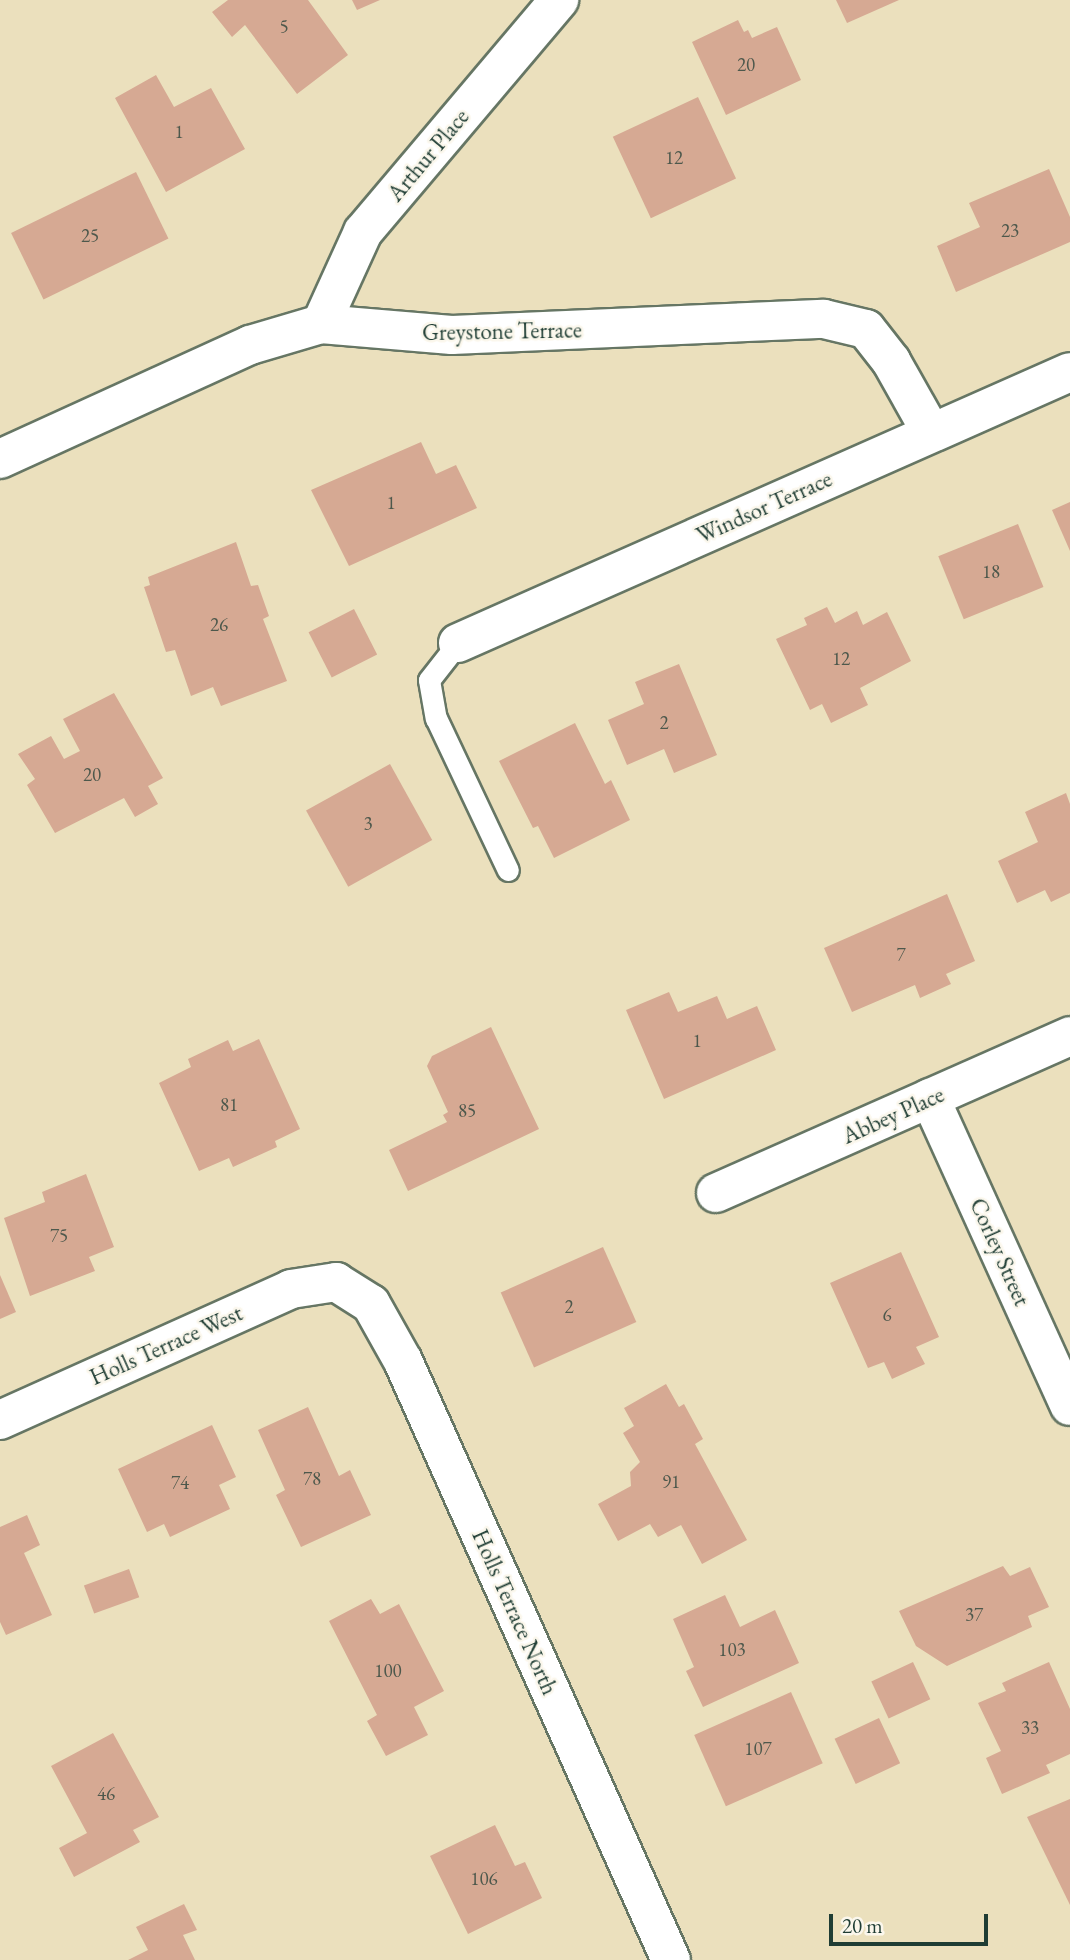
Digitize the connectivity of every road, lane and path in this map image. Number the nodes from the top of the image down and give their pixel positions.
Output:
1 (559, 0) edge
2 (321, 324) junction
3 (1070, 372) edge
4 (931, 432) junction
5 (0, 459) edge
6 (458, 643) joint
7 (508, 870) dead end
8 (1070, 1036) edge
9 (930, 1098) junction
10 (716, 1193) dead end
11 (336, 1282) joint
12 (1070, 1405) edge
13 (0, 1420) edge
14 (671, 1960) edge

1 - 2 street, Arthur Place
2 - 4 street, Greystone Terrace
2 - 5 street, Greystone Terrace
3 - 4 street, Windsor Terrace
4 - 6 street, Windsor Terrace
6 - 7 lane
8 - 9 street, Abbey Place
9 - 10 street, Abbey Place
9 - 12 street, Corley Street
11 - 13 street, Holls Terrace West
11 - 14 street, Holls Terrace North

